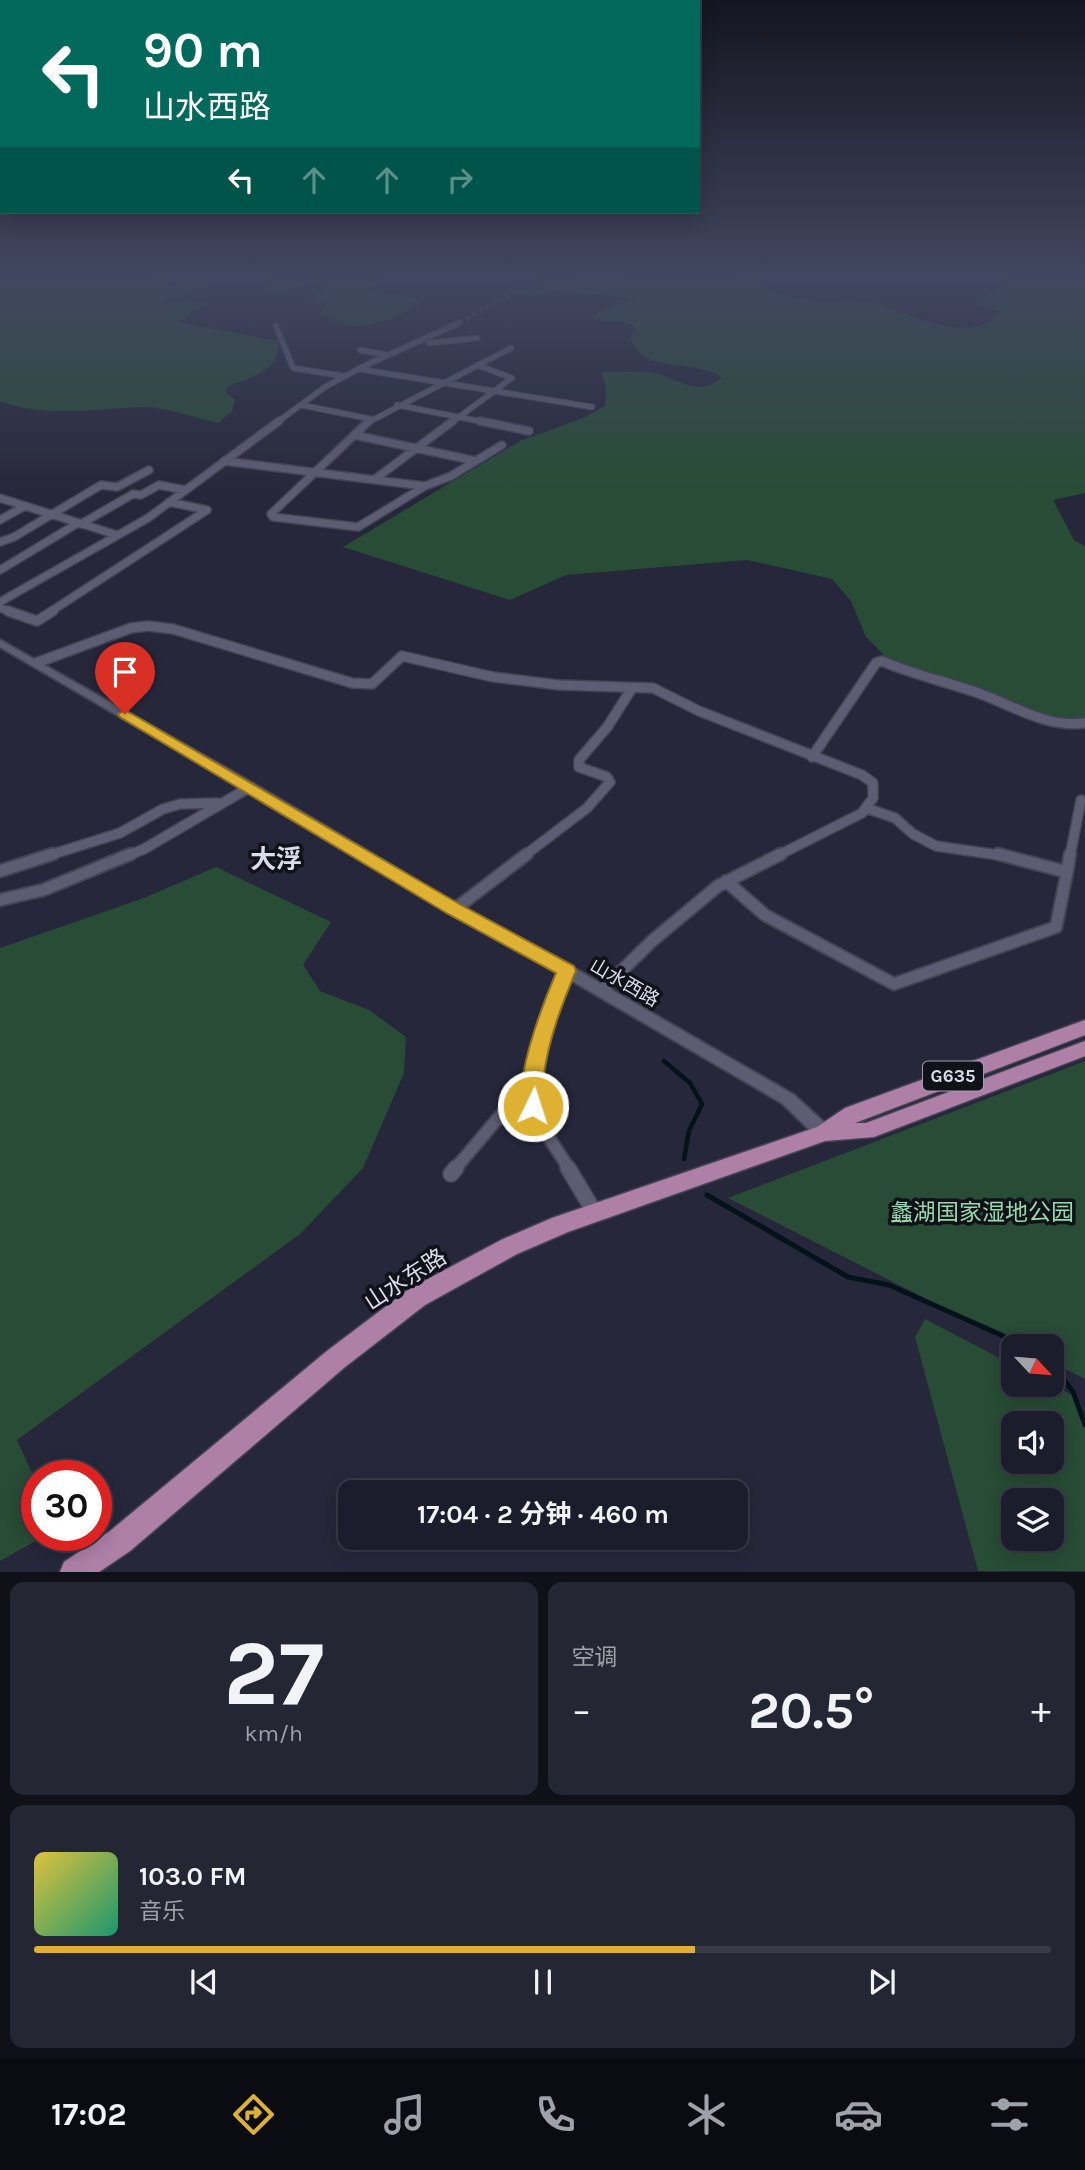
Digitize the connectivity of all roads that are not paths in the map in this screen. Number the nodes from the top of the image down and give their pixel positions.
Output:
1 (285, 348) edge
2 (405, 348) edge
3 (511, 348) dead end
4 (360, 350) dead end
5 (388, 355) junction
6 (477, 365) junction
7 (359, 369) junction
8 (343, 376) junction
9 (443, 382) junction
10 (495, 391) junction
11 (301, 405) junction
12 (397, 405) junction
13 (592, 407) dead end
14 (460, 417) junction
15 (371, 419) junction
16 (530, 431) dead end
17 (354, 435) junction
18 (502, 445) dead end
19 (419, 447) junction
20 (224, 461) junction
21 (476, 461) junction
22 (149, 470) dead end
23 (315, 472) junction
24 (375, 479) junction
25 (425, 486) junction
26 (185, 490) junction
27 (2, 500) edge
28 (169, 502) junction
29 (25, 506) junction
30 (51, 515) junction
31 (0, 520) edge
32 (80, 523) junction
33 (117, 535) junction
34 (0, 542) edge
35 (0, 570) edge
36 (0, 601) edge
37 (0, 608) edge
38 (0, 643) edge
39 (36, 663) junction
40 (632, 688) junction
41 (1085, 723) edge
42 (812, 757) junction
43 (250, 787) junction
44 (1081, 800) dead end
45 (221, 803) junction
46 (866, 808) junction
47 (0, 871) edge
48 (1067, 872) junction
49 (726, 881) junction
50 (0, 900) edge
51 (454, 909) junction
52 (567, 971) junction
53 (601, 991) junction
54 (1085, 1027) edge
55 (1085, 1048) edge
56 (533, 1087) junction
57 (824, 1133) junction
58 (451, 1174) dead end
59 (595, 1213) junction
60 (74, 1572) edge

1 - 8 street
2 - 5 street
3 - 6 street
4 - 5 street
5 - 7 street
6 - 9 street
6 - 10 street
7 - 8 street
7 - 9 street
8 - 11 street
9 - 10 street
9 - 12 street
10 - 13 street
10 - 14 street
11 - 15 street
11 - 20 street
12 - 14 street
12 - 15 street
14 - 16 street
14 - 19 street
15 - 17 street
17 - 19 street
17 - 23 street
18 - 21 street
19 - 21 street
19 - 24 street
20 - 23 street
20 - 26 street
21 - 25 street
22 - 30 street
23 - 24 street
23 - 25 street
24 - 25 street
26 - 28 street
26 - 32 street
27 - 29 street
28 - 33 street
28 - 37 street
29 - 30 street
29 - 31 street
30 - 32 street
30 - 34 street
32 - 33 street
32 - 35 street
33 - 36 street
38 - 39 street, 山水西路
39 - 40 street
39 - 43 street, 山水西路
40 - 42 street
40 - 51 street
41 - 42 street
42 - 46 street
43 - 45 street
43 - 51 street, 山水西路
44 - 48 street
45 - 47 street
45 - 50 street
46 - 48 street
46 - 49 street
48 - 49 street
49 - 53 street
51 - 52 street, 山水西路
52 - 53 street, 山水西路
52 - 56 street
53 - 57 street, 山水西路
54 - 57 highway, 山水东路 / G635
55 - 57 highway, 山水东路 / G635
56 - 58 street
56 - 59 street
57 - 59 highway, 山水东路
59 - 60 highway, 山水东路

